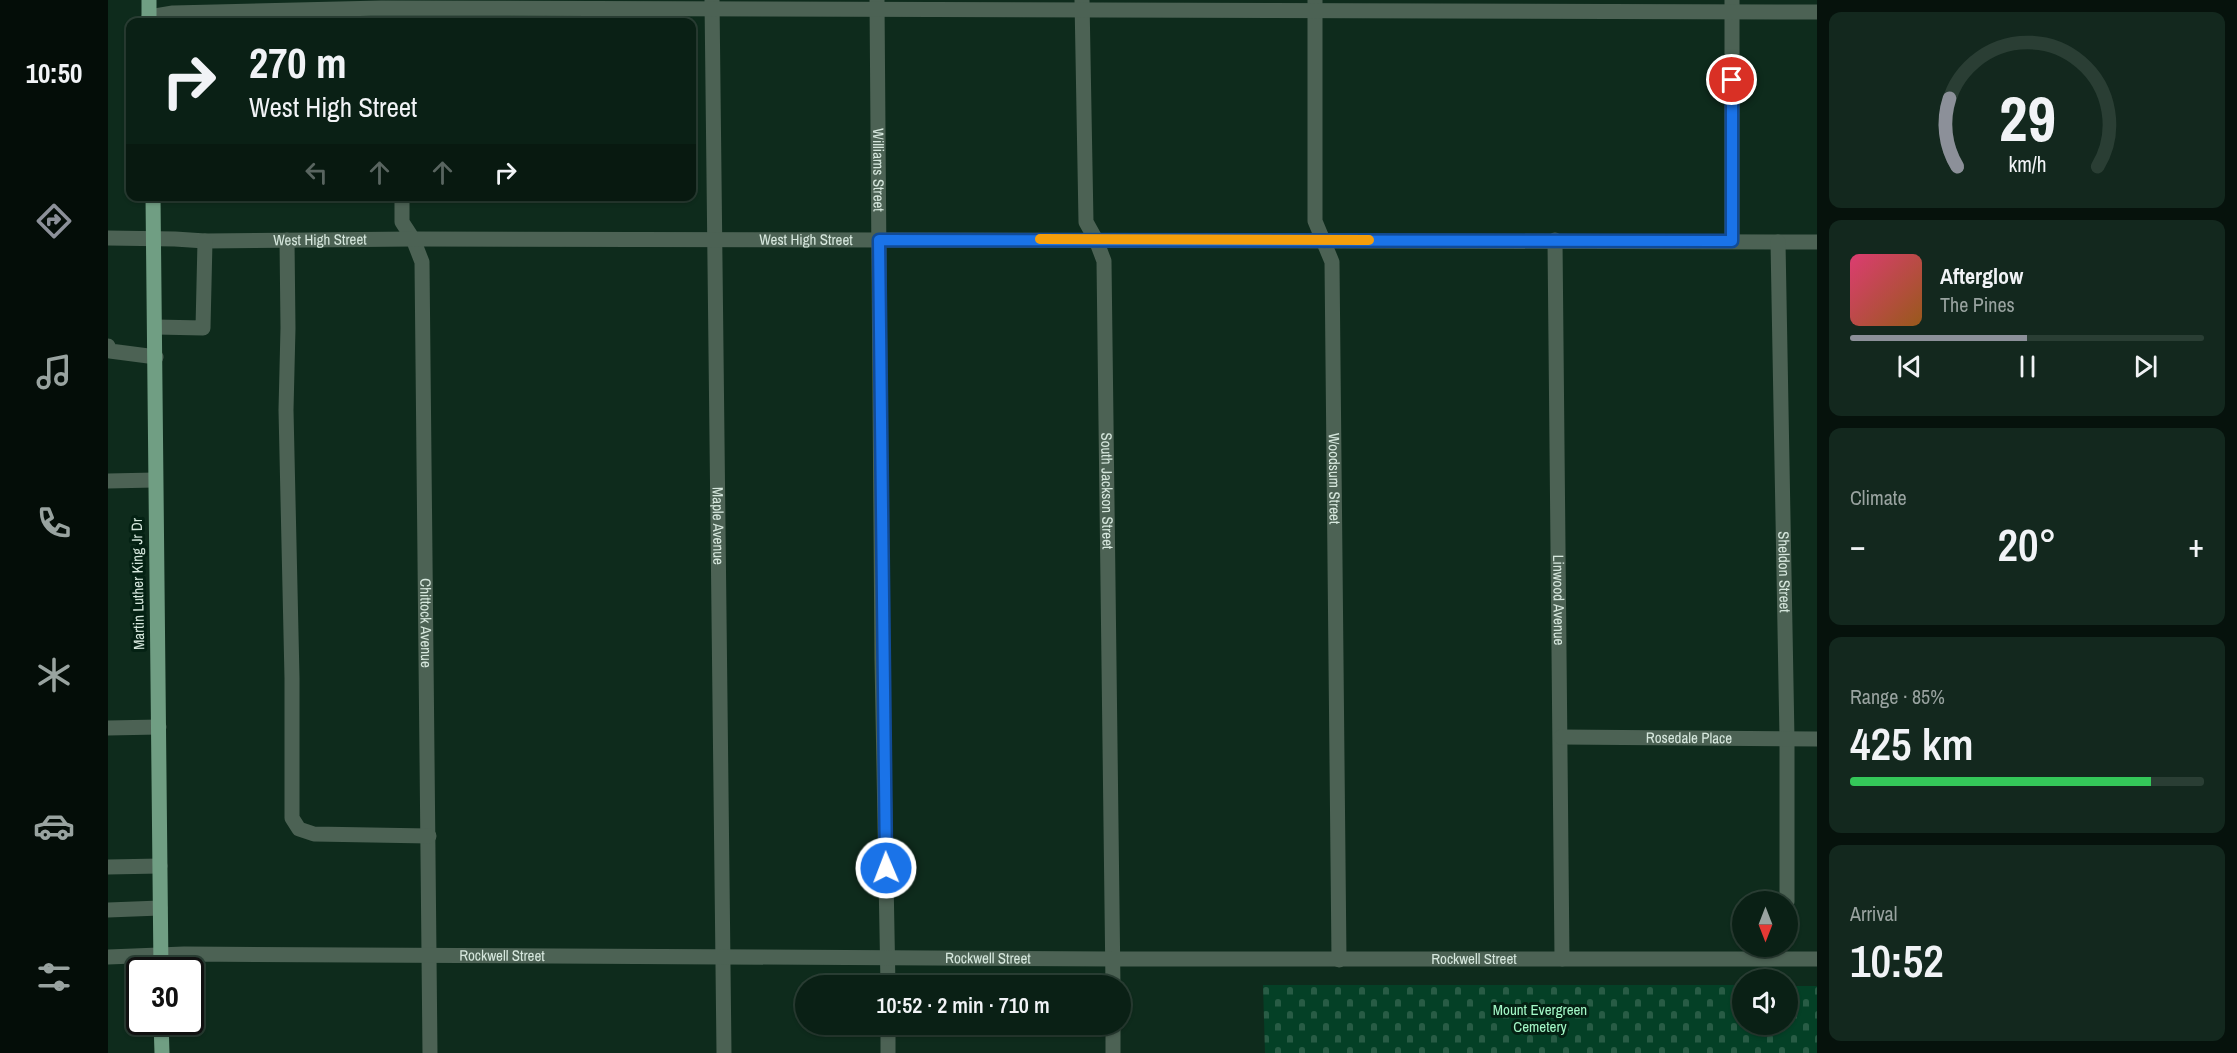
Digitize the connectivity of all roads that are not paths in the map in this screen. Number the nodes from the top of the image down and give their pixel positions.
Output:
1 (149, 0) edge
2 (877, 4) edge
3 (712, 5) edge
4 (1082, 5) edge
5 (1315, 6) edge
6 (1732, 6) edge
7 (1817, 12) edge
8 (401, 15) edge
9 (149, 18) edge
10 (156, 18) edge
11 (153, 201) edge
12 (402, 201) edge
13 (108, 238) edge
14 (154, 239) junction
15 (413, 239) junction
16 (716, 239) junction
17 (287, 240) junction
18 (879, 240) junction
19 (1096, 240) junction
20 (1322, 240) junction
21 (1555, 240) junction
22 (1732, 241) junction
23 (205, 242) junction
24 (1778, 242) junction
25 (1817, 242) edge
26 (156, 327) junction
27 (108, 346) edge
28 (156, 357) junction
29 (155, 480) junction
30 (108, 481) edge
31 (159, 727) junction
32 (108, 728) edge
33 (1561, 737) junction
34 (1787, 739) junction
35 (1817, 739) edge
36 (429, 836) junction
37 (160, 866) junction
38 (108, 867) edge
39 (1787, 891) edge
40 (160, 908) junction
41 (108, 910) edge
42 (1732, 954) edge
43 (429, 955) junction
44 (1798, 955) edge
45 (108, 957) edge
46 (161, 957) edge
47 (724, 957) junction
48 (888, 958) junction
49 (126, 959) edge
50 (1112, 959) junction
51 (1562, 959) junction
52 (1817, 959) edge
53 (1339, 960) junction
54 (204, 962) edge
55 (888, 975) edge
56 (1113, 975) edge
57 (161, 1035) edge
58 (888, 1035) edge
59 (1113, 1035) edge
60 (162, 1053) edge
61 (430, 1053) edge
62 (724, 1053) edge
63 (888, 1053) edge
64 (1113, 1053) edge

1 - 9 main road
2 - 3 street
2 - 4 street
2 - 18 street, Williams Street
3 - 8 street
3 - 16 street, Maple Avenue
4 - 5 street
4 - 19 street, South Jackson Street
5 - 6 street
5 - 20 street, Woodsum Street
6 - 7 street
6 - 22 street
8 - 10 street
11 - 14 main road, Martin Luther King Jr Dr
12 - 15 street, Chittock Avenue
13 - 14 street, West High Street
14 - 23 street, West High Street
14 - 26 main road, Martin Luther King Jr Dr
15 - 16 street, West High Street
15 - 17 street, West High Street
15 - 36 street, Chittock Avenue
16 - 18 street, West High Street
16 - 47 street, Maple Avenue
17 - 23 street, West High Street
17 - 36 street
18 - 19 street, West High Street
18 - 48 street, Williams Street
19 - 20 street, West High Street
19 - 50 street, South Jackson Street
20 - 21 street, West High Street
20 - 53 street, Woodsum Street
21 - 22 street, West High Street
21 - 33 street, Linwood Avenue
22 - 24 street, West High Street
23 - 26 street
24 - 25 street, West High Street
24 - 34 street, Sheldon Street
26 - 28 main road, Martin Luther King Jr Dr
27 - 28 street
28 - 29 main road, Martin Luther King Jr Dr
29 - 30 street
29 - 31 main road, Martin Luther King Jr Dr
31 - 32 street
31 - 37 main road, Martin Luther King Jr Dr
33 - 34 street, Rosedale Place
33 - 51 street, Linwood Avenue
34 - 35 street, Rosedale Place
34 - 39 street, Sheldon Street
36 - 43 street, Chittock Avenue
37 - 38 street
37 - 40 main road, Martin Luther King Jr Dr
40 - 41 street
40 - 46 main road, Martin Luther King Jr Dr
42 - 51 street, Rockwell Street
43 - 47 street, Rockwell Street
43 - 54 street, Rockwell Street
43 - 61 street, Chittock Avenue
44 - 52 street, Rockwell Street
45 - 49 street, Rockwell Street
47 - 48 street, Rockwell Street
47 - 62 street, Maple Avenue
48 - 50 street, Rockwell Street
48 - 55 street, Williams Street
50 - 53 street, Rockwell Street
50 - 56 street, South Jackson Street
51 - 53 street, Rockwell Street
57 - 60 main road
58 - 63 street
59 - 64 street

